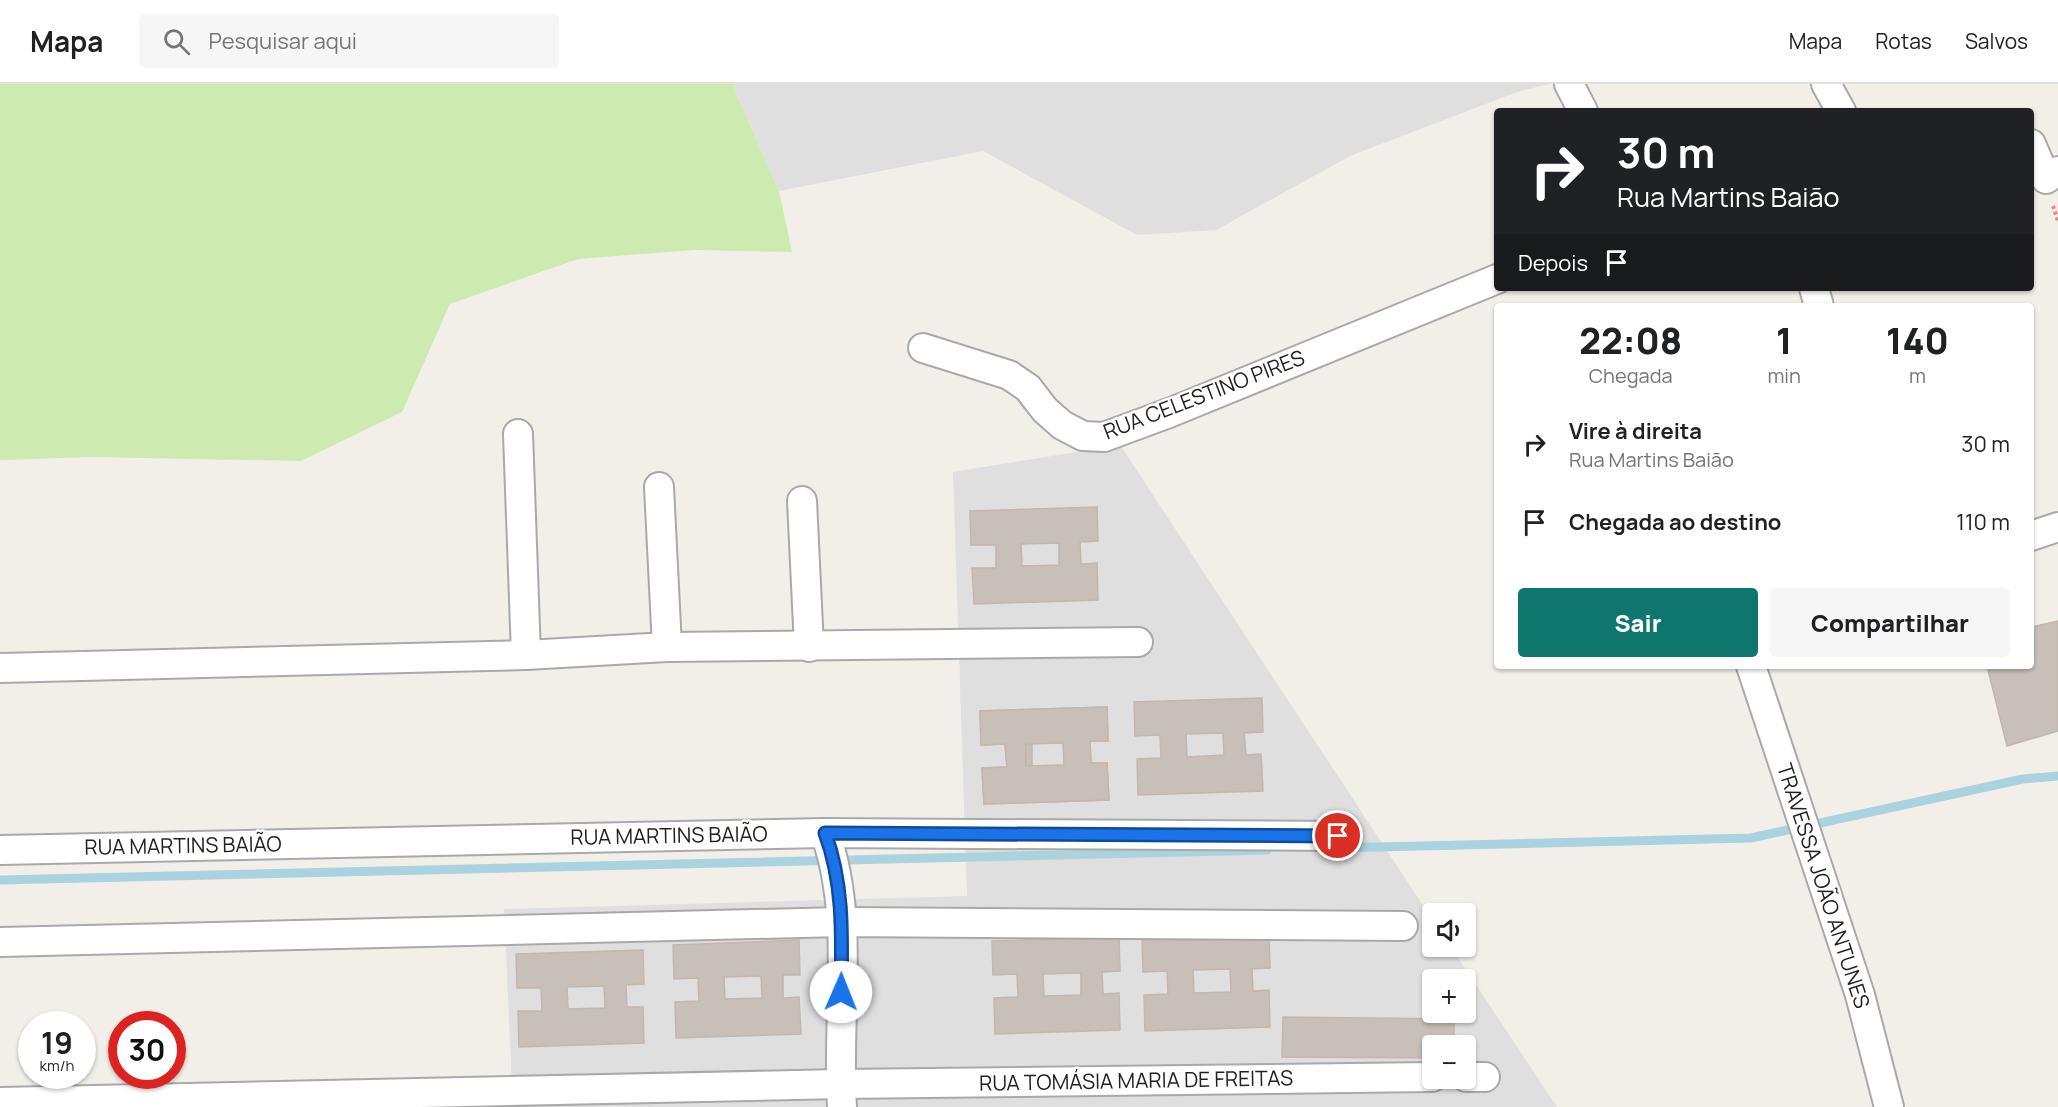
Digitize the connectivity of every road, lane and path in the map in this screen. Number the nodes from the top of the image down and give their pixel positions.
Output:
1 (1569, 84) edge
2 (1826, 84) edge
3 (1581, 108) edge
4 (1839, 108) edge
5 (2034, 151) edge
6 (2058, 171) edge
7 (1494, 280) edge
8 (923, 348) dead end
9 (518, 434) dead end
10 (659, 487) dead end
11 (802, 501) dead end
12 (2058, 528) edge
13 (2034, 535) edge
14 (1138, 642) dead end
15 (667, 647) junction
16 (809, 647) junction
17 (526, 655) junction
18 (0, 668) edge
19 (1752, 669) edge
20 (1338, 836) dead end
21 (829, 844) junction
22 (0, 849) edge
23 (841, 912) junction
24 (1403, 926) dead end
25 (0, 942) edge
26 (1422, 1077) edge
27 (841, 1095) edge
28 (0, 1102) edge
29 (1889, 1107) edge

1 - 3 street
2 - 4 street
5 - 6 street
7 - 8 street, RUA CELESTINO PIRES
9 - 17 street
10 - 15 street
11 - 16 street
12 - 13 street
14 - 16 street
15 - 16 street
15 - 17 street
17 - 18 street
19 - 29 street, TRAVESSA JOÃO ANTUNES
20 - 21 street, RUA MARTINS BAIÃO
21 - 22 street, RUA MARTINS BAIÃO
21 - 23 street
23 - 24 street
23 - 25 street
23 - 27 street
26 - 27 street, RUA TOMÁSIA MARIA DE FREITAS
27 - 28 street, RUA TOMÁSIA MARIA DE FREITAS

